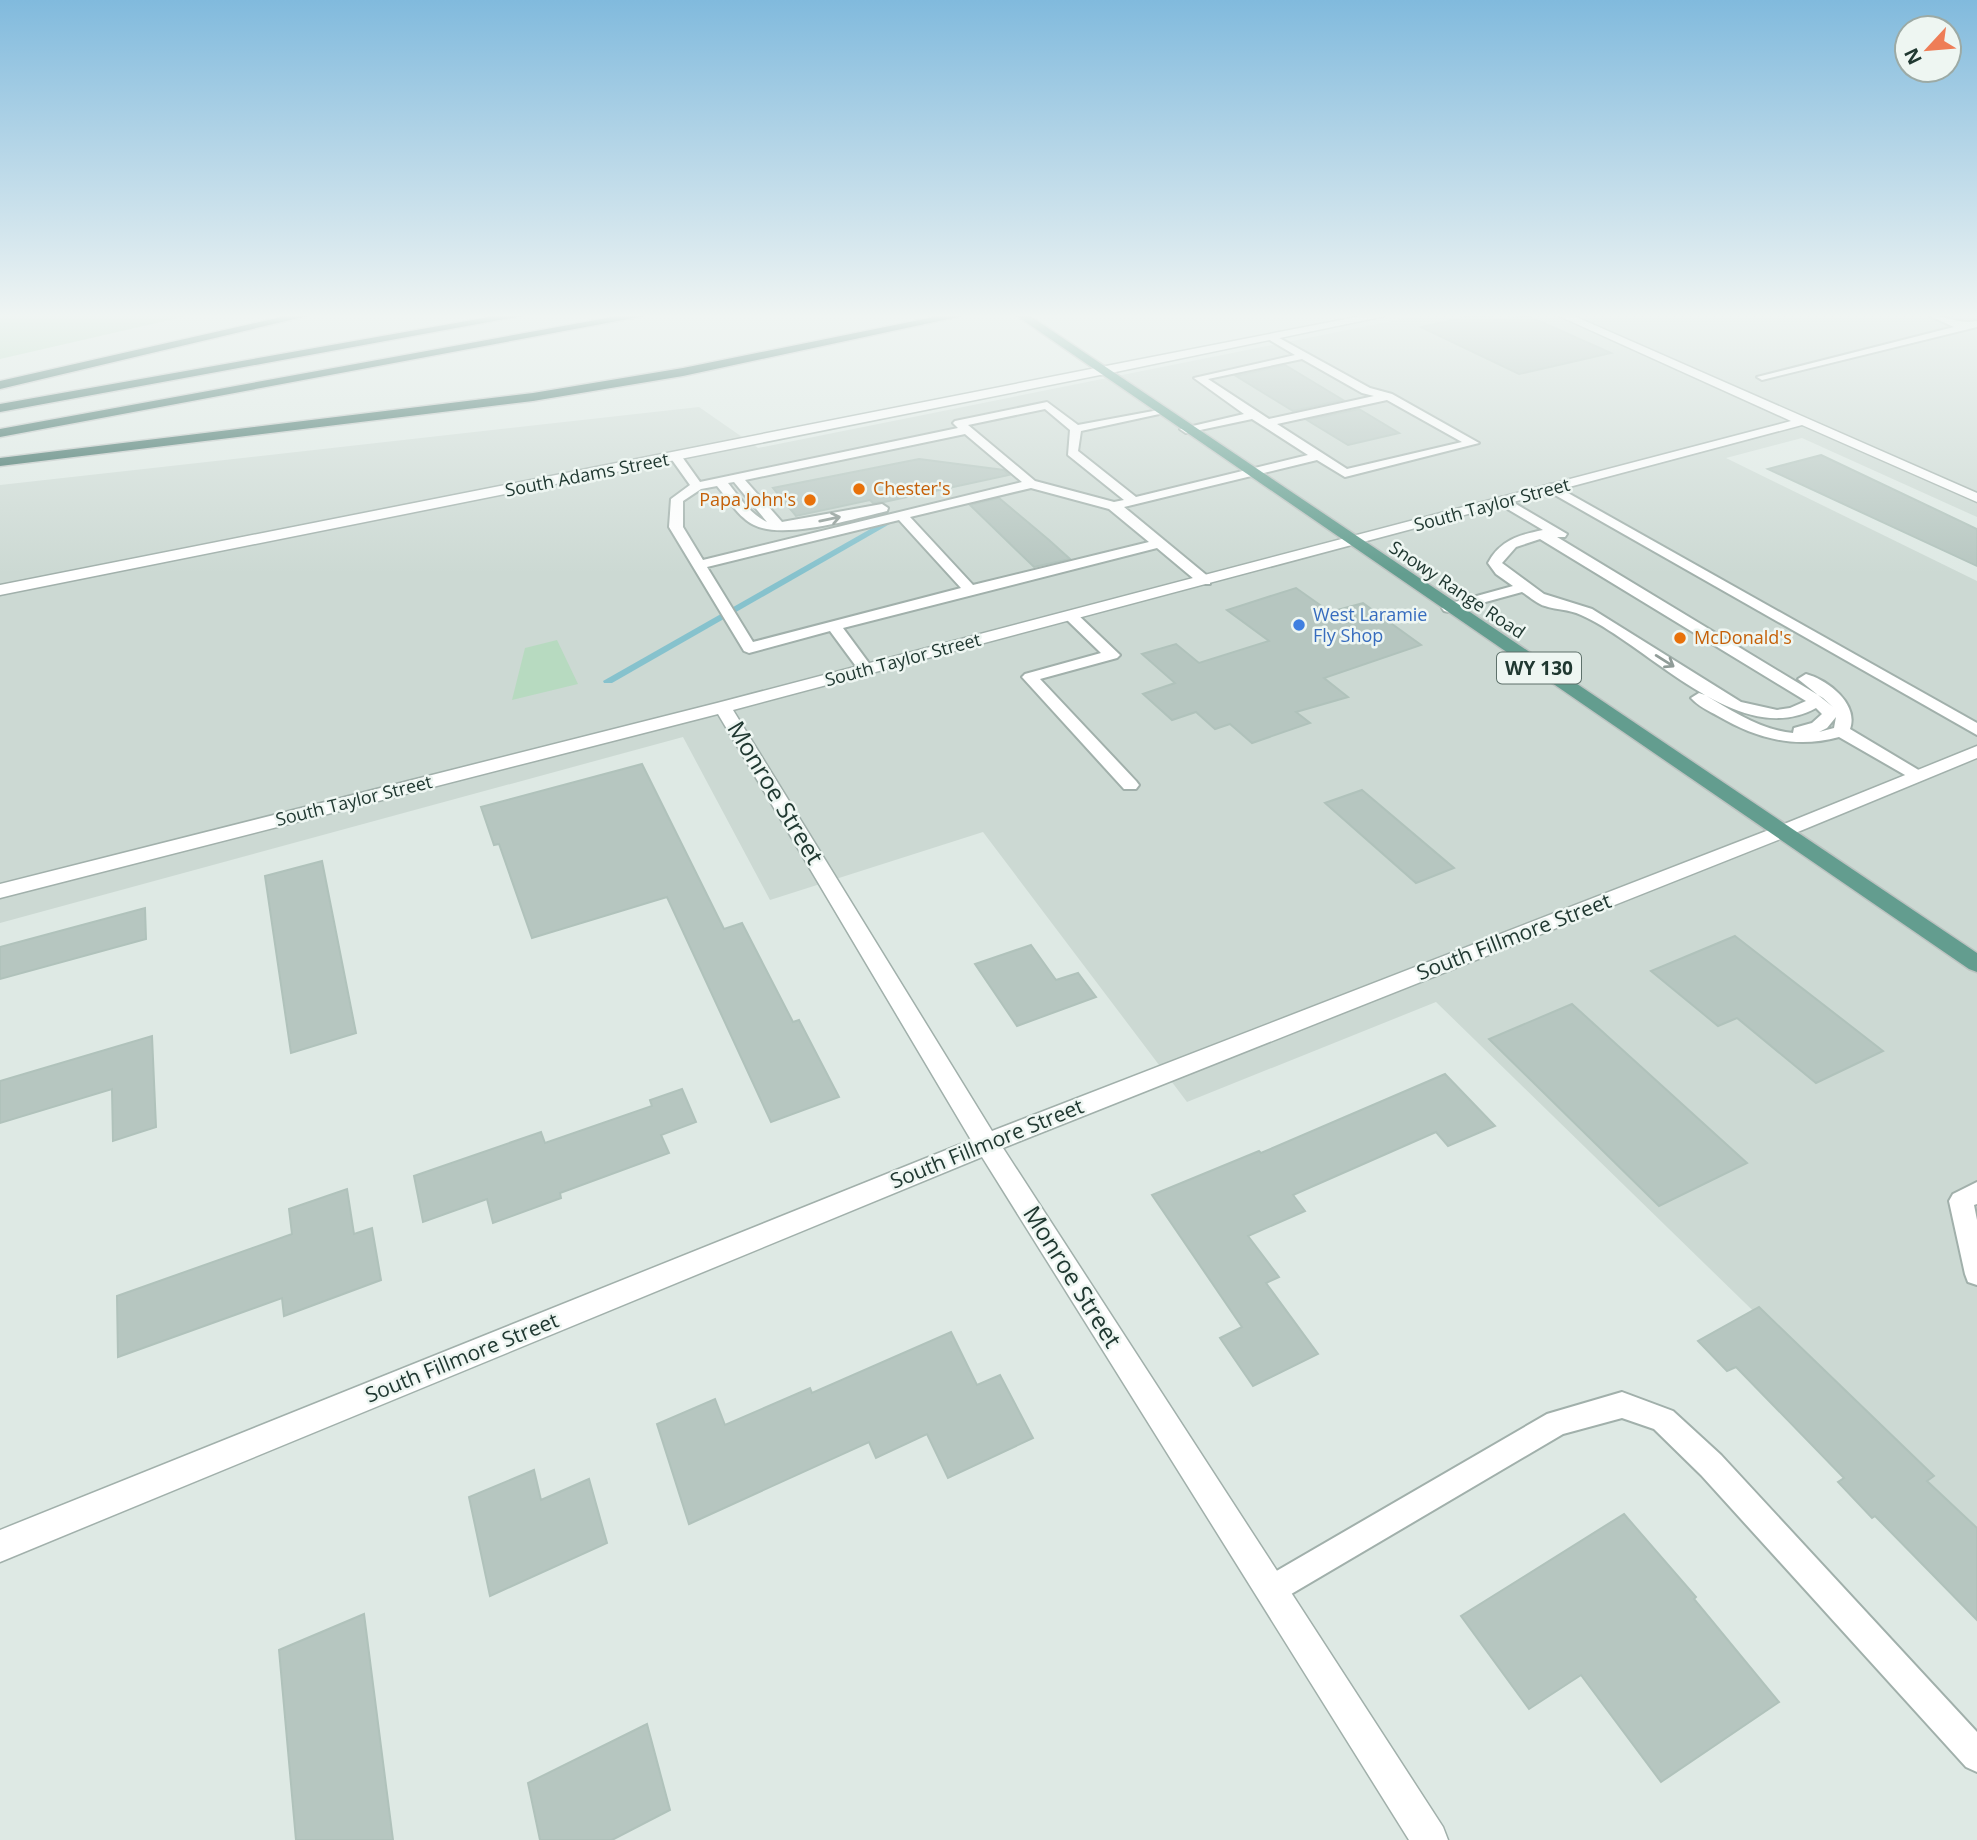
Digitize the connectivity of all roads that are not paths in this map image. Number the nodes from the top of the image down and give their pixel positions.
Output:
1 (34, 402) edge
2 (170, 402) edge
3 (493, 402) edge
4 (948, 402) edge
5 (1147, 402) edge
6 (1234, 402) edge
7 (1362, 402) edge
8 (1399, 402) edge
9 (1760, 402) edge
10 (0, 408) edge
11 (1160, 411) junction
12 (1254, 415) junction
13 (1804, 421) junction
14 (1267, 423) junction
15 (1076, 429) junction
16 (1186, 429) junction
17 (968, 430) junction
18 (0, 433) edge
19 (1319, 456) junction
20 (676, 457) junction
21 (0, 462) edge
22 (1250, 472) junction
23 (737, 478) junction
24 (720, 481) junction
25 (1027, 481) junction
26 (696, 486) junction
27 (1552, 488) junction
28 (1977, 498) edge
29 (1133, 501) junction
30 (1504, 501) junction
31 (1114, 506) junction
32 (902, 516) junction
33 (785, 527) junction
34 (1548, 533) junction
35 (1352, 542) junction
36 (1160, 543) junction
37 (699, 565) junction
38 (1205, 580) junction
39 (1524, 587) junction
40 (0, 590) edge
41 (970, 590) junction
42 (1540, 597) junction
43 (1449, 608) junction
44 (1071, 615) junction
45 (834, 626) junction
46 (866, 670) junction
47 (1817, 701) junction
48 (1735, 705) junction
49 (723, 707) junction
50 (1977, 730) edge
51 (1841, 731) junction
52 (1977, 751) edge
53 (1918, 775) junction
54 (1130, 785) dead end
55 (1781, 832) junction
56 (0, 891) edge
57 (1977, 964) edge
58 (987, 1143) junction
59 (1977, 1192) edge
60 (1977, 1274) edge
61 (0, 1546) edge
62 (1271, 1590) junction
63 (1977, 1756) edge
64 (1430, 1840) edge

1 - 10 highway
2 - 18 highway
3 - 21 highway
4 - 20 street, South Adams Street
5 - 11 main road, Snowy Range Road / WY 130
6 - 12 lane
7 - 14 lane
8 - 19 lane
9 - 13 street
11 - 15 lane
11 - 16 main road, Snowy Range Road / WY 130
12 - 14 lane
12 - 16 lane
13 - 27 street, South Taylor Street
13 - 28 street
14 - 19 lane
15 - 17 lane
15 - 29 lane
16 - 22 main road, Snowy Range Road / WY 130
17 - 23 lane
17 - 25 lane
19 - 22 lane
20 - 26 lane
20 - 40 street, South Adams Street
22 - 29 lane
22 - 35 main road, Snowy Range Road / WY 130
23 - 24 lane
23 - 33 lane
24 - 26 lane
24 - 33 lane
25 - 31 lane
25 - 32 lane
33 -> 25 lane
26 - 37 lane
27 - 30 street, South Taylor Street
27 - 50 lane
29 - 31 lane
30 - 34 lane
30 - 35 street, South Taylor Street
31 - 36 lane
32 - 37 lane
32 - 41 lane
34 - 39 lane
34 - 47 lane
34 - 51 lane
35 - 38 street, South Taylor Street
35 - 43 main road, Snowy Range Road / WY 130
36 - 38 lane
36 - 41 lane
37 - 45 lane
38 - 44 street, South Taylor Street
39 - 42 lane
39 - 43 lane
41 - 45 lane
42 -> 48 lane
42 - 51 lane
43 - 55 main road, Snowy Range Road / WY 130
44 - 46 street, South Taylor Street
44 - 54 lane
45 - 46 lane
46 - 49 street, South Taylor Street
47 - 48 lane
47 - 48 lane
49 - 56 street, South Taylor Street
49 - 58 street, Monroe Street
51 - 53 lane
52 - 53 street, South Fillmore Street
53 - 55 street, South Fillmore Street
55 - 57 main road, Snowy Range Road / WY 130
55 - 58 street, South Fillmore Street
58 - 61 street, South Fillmore Street
58 - 62 street, Monroe Street
59 - 60 lane
62 - 63 lane
62 - 64 street, Monroe Street

